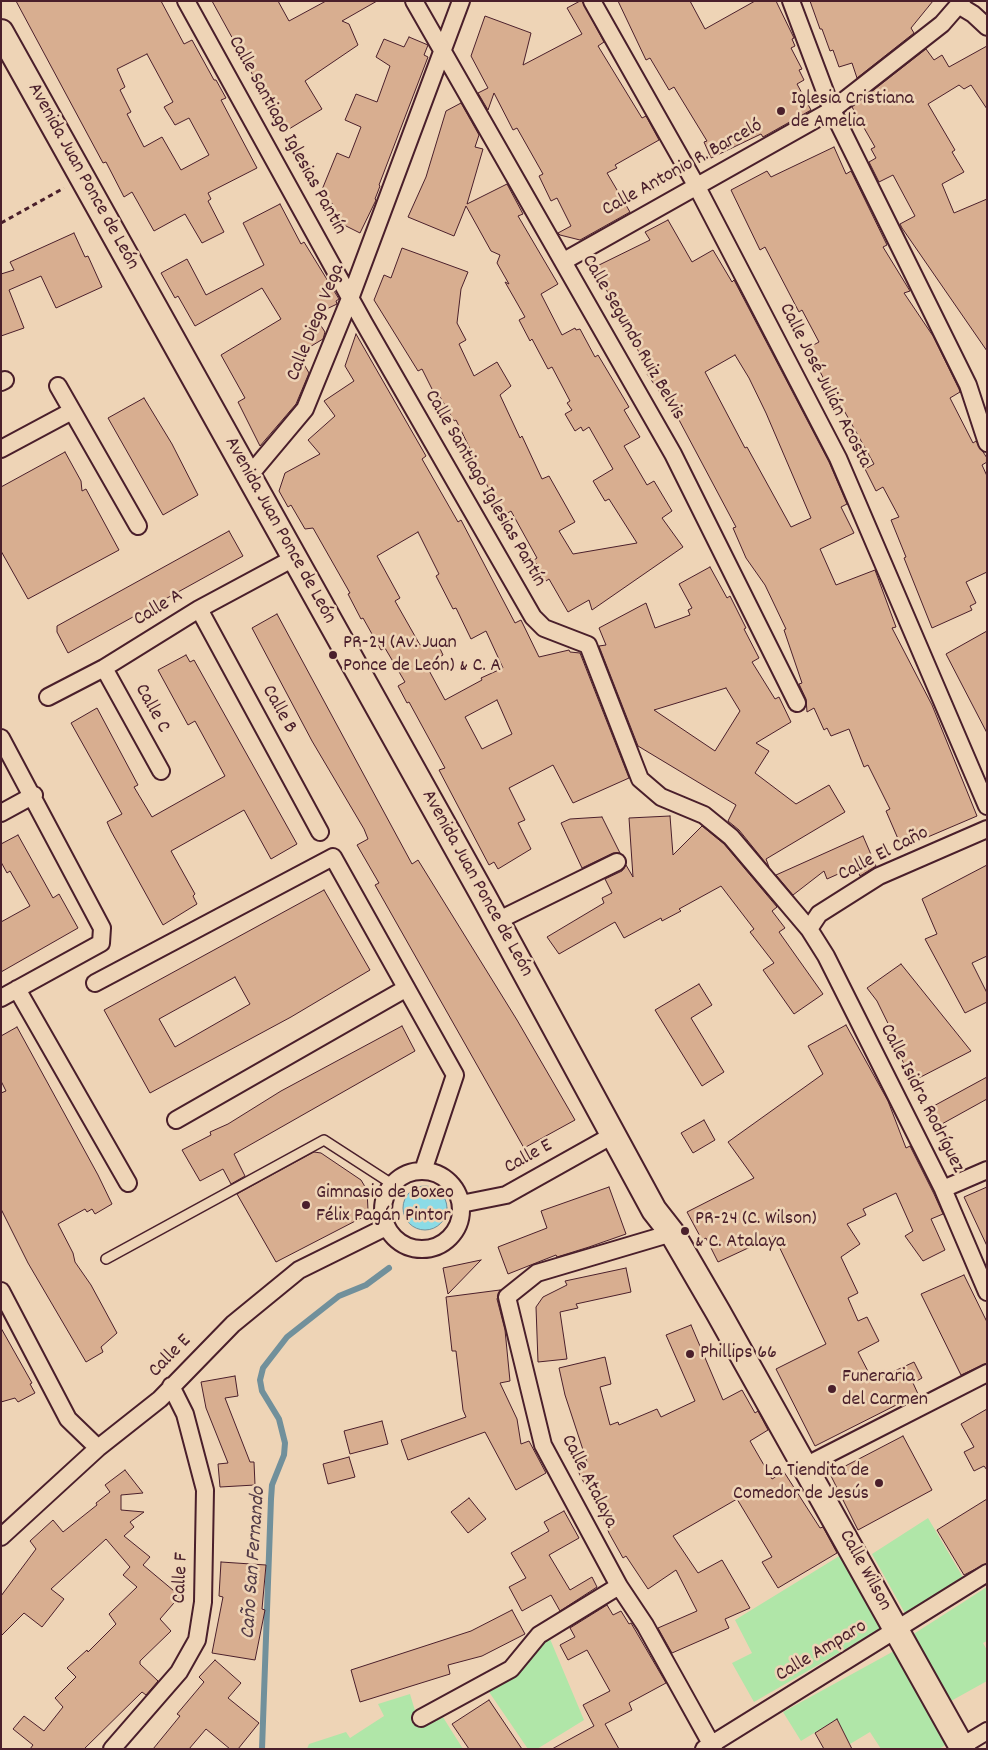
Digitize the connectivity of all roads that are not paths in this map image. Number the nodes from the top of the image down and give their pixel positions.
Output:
1 (186, 1) edge
2 (414, 1) edge
3 (461, 1) edge
4 (592, 1) edge
5 (791, 1) edge
6 (960, 3) edge
7 (987, 27) edge
8 (1, 32) edge
9 (442, 51) junction
10 (832, 110) junction
11 (696, 185) junction
12 (564, 261) junction
13 (352, 296) junction
14 (58, 386) dead end
15 (72, 411) junction
16 (987, 443) edge
17 (1, 449) edge
18 (248, 477) junction
19 (138, 526) dead end
20 (294, 558) junction
21 (199, 609) junction
22 (104, 668) junction
23 (48, 697) dead end
24 (797, 703) dead end
25 (1, 738) edge
26 (161, 771) dead end
27 (34, 796) junction
28 (987, 806) edge
29 (1, 813) edge
30 (987, 829) edge
31 (320, 832) dead end
32 (617, 862) dead end
33 (497, 922) junction
34 (809, 929) junction
35 (95, 983) dead end
36 (17, 989) junction
37 (405, 989) junction
38 (1, 998) edge
39 (176, 1120) dead end
40 (613, 1134) junction
41 (987, 1170) edge
42 (423, 1171) junction
43 (128, 1183) dead end
44 (392, 1184) junction
45 (943, 1189) junction
46 (461, 1204) junction
47 (386, 1227) junction
48 (672, 1233) junction
49 (106, 1260) dead end
50 (1, 1291) edge
51 (987, 1292) edge
52 (987, 1373) edge
53 (171, 1386) junction
54 (98, 1448) junction
55 (805, 1466) junction
56 (1, 1538) edge
57 (987, 1573) edge
58 (619, 1586) junction
59 (897, 1631) junction
60 (420, 1718) dead end
61 (987, 1731) edge
62 (710, 1747) edge
63 (960, 1748) edge
64 (112, 1749) edge

1 - 13 street, Calle Santiago Iglesias Pantín
2 - 9 street, Calle Segundo Ruiz Belvis
3 - 9 street, Calle Diego Vega
4 - 11 street, Calle José Julián Acosta
5 - 10 street
6 - 7 street
6 - 10 street, Calle Antonio R. Barceló
8 - 18 main road, Avenida Juan Ponce de León
9 - 12 street, Calle Segundo Ruiz Belvis
9 - 13 street, Calle Diego Vega
10 - 11 street, Calle Antonio R. Barceló
10 - 16 street
11 - 12 street, Calle Antonio R. Barceló
11 - 28 street, Calle José Julián Acosta
12 - 24 street, Calle Segundo Ruiz Belvis
13 - 18 street, Calle Diego Vega
13 - 34 street, Calle Santiago Iglesias Pantín
14 - 15 street
15 - 17 street
15 - 19 street
18 - 20 main road, Avenida Juan Ponce de León
20 - 21 street, Calle A
20 - 33 main road, Avenida Juan Ponce de León
21 - 22 street, Calle A
21 - 31 street, Calle B
22 - 23 street, Calle A
22 - 26 street, Calle C
25 - 27 street
27 - 29 street
27 - 36 street
30 - 34 street, Calle El Caño
32 - 33 street
33 - 40 main road, Avenida Juan Ponce de León
34 - 45 street, Calle Isidra Rodríguez
35 - 37 street
36 - 38 street
36 - 43 street
37 - 39 street
37 - 42 street
40 - 46 street, Calle E
40 - 48 main road, Calle Wilson
41 - 45 street
42 - 44 street
42 - 46 street
44 - 47 street
44 - 49 lane
45 - 51 street, Calle Isidra Rodríguez
46 - 47 street
47 - 53 street, Calle E
48 - 55 main road, Calle Wilson
48 - 58 street, Calle Atalaya
50 - 54 street
52 - 55 street
53 - 54 street, Calle E
53 - 64 street, Calle F
54 - 56 street, Calle E
55 - 59 main road, Calle Wilson
57 - 59 street, Calle Amparo
58 - 60 street
58 - 62 street, Calle Atalaya
59 - 62 street, Calle Amparo
59 - 63 main road, Calle Wilson
61 - 63 street

